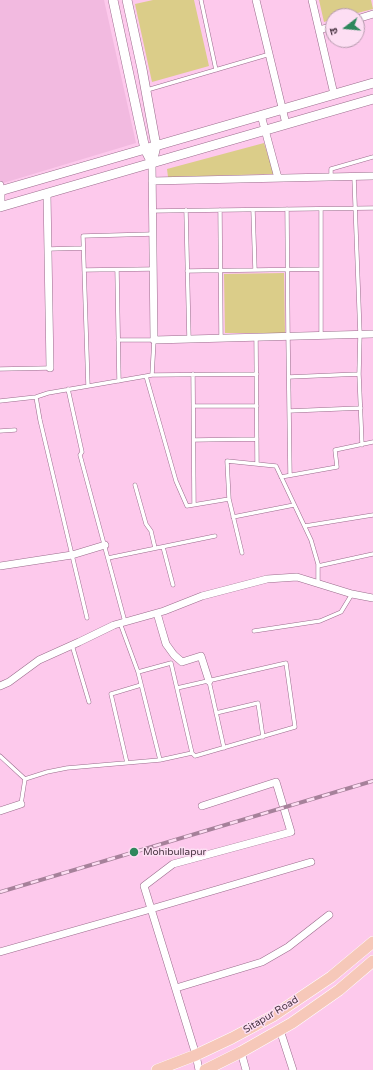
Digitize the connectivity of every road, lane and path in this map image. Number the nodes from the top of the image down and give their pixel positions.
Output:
1 (113, 0) edge
2 (127, 0) edge
3 (201, 0) edge
4 (256, 0) edge
5 (312, 0) edge
6 (325, 28) edge
7 (319, 30) junction
8 (270, 54) junction
9 (216, 70) junction
10 (373, 83) edge
11 (146, 90) junction
12 (334, 94) junction
13 (373, 99) edge
14 (283, 109) junction
15 (261, 115) junction
16 (286, 124) junction
17 (266, 130) junction
18 (156, 146) junction
19 (145, 149) junction
20 (373, 157) edge
21 (152, 163) junction
22 (373, 176) edge
23 (331, 177) junction
24 (354, 177) junction
25 (278, 178) junction
26 (152, 181) junction
27 (0, 189) edge
28 (46, 194) junction
29 (0, 206) edge
30 (355, 208) junction
31 (373, 208) edge
32 (287, 209) junction
33 (321, 209) junction
34 (186, 210) junction
35 (220, 210) junction
36 (253, 210) junction
37 (152, 211) junction
38 (153, 234) junction
39 (83, 248) junction
40 (48, 249) junction
41 (153, 269) junction
42 (321, 269) junction
43 (84, 270) junction
44 (117, 270) junction
45 (254, 270) junction
46 (288, 270) junction
47 (187, 271) junction
48 (221, 271) junction
49 (360, 334) junction
50 (373, 334) edge
51 (321, 335) junction
52 (288, 336) junction
53 (256, 337) junction
54 (221, 338) junction
55 (188, 339) junction
56 (118, 340) junction
57 (154, 340) junction
58 (0, 368) edge
59 (50, 368) joint
60 (194, 374) junction
61 (256, 374) junction
62 (359, 374) junction
63 (152, 375) junction
64 (146, 376) junction
65 (289, 377) junction
66 (119, 381) junction
67 (88, 386) junction
68 (68, 389) junction
69 (36, 397) junction
70 (0, 401) edge
71 (194, 406) junction
72 (257, 406) junction
73 (361, 408) junction
74 (289, 411) junction
75 (15, 430) dead end
76 (0, 432) edge
77 (257, 439) junction
78 (194, 440) junction
79 (373, 442) edge
80 (362, 445) junction
81 (257, 464) junction
82 (290, 475) junction
83 (281, 477) junction
84 (136, 485) dead end
85 (229, 499) junction
86 (194, 505) junction
87 (294, 505) junction
88 (373, 515) edge
89 (233, 517) junction
90 (304, 526) junction
91 (215, 536) dead end
92 (105, 545) junction
93 (163, 547) junction
94 (155, 548) junction
95 (242, 552) dead end
96 (373, 554) edge
97 (72, 555) junction
98 (108, 558) junction
99 (0, 566) edge
100 (318, 566) junction
101 (318, 584) junction
102 (173, 585) dead end
103 (352, 594) junction
104 (373, 598) edge
105 (157, 613) junction
106 (87, 618) dead end
107 (123, 622) junction
108 (254, 631) dead end
109 (72, 645) junction
110 (138, 672) junction
111 (209, 681) junction
112 (141, 685) junction
113 (0, 686) edge
114 (177, 688) junction
115 (89, 702) dead end
116 (216, 713) junction
117 (263, 737) junction
118 (224, 748) junction
119 (192, 753) junction
120 (0, 756) edge
121 (160, 760) junction
122 (127, 763) junction
123 (25, 780) junction
124 (21, 804) joint
125 (202, 806) dead end
126 (0, 811) edge
127 (311, 862) dead end
128 (151, 909) junction
129 (329, 915) dead end
130 (373, 942) edge
131 (0, 952) edge
132 (373, 961) edge
133 (176, 988) junction
134 (280, 1030) junction
135 (241, 1052) junction
136 (196, 1055) junction
137 (158, 1070) edge
138 (199, 1070) edge
139 (205, 1070) edge
140 (246, 1070) edge
141 (293, 1070) edge

1 - 19 street
2 - 11 street
3 - 9 lane
4 - 8 street
5 - 7 street
6 - 7 street
7 - 12 street
8 - 9 lane
8 - 14 street
9 - 11 lane
10 - 12 street
11 - 18 street
12 - 14 street
13 - 16 street
14 - 15 street
14 - 16 street
15 - 17 street
15 - 18 street
16 - 17 street
17 - 21 street
17 - 25 street
18 - 19 street
18 - 21 street
19 - 21 street
19 - 27 street
20 - 23 lane
21 - 26 street
21 - 28 street
22 - 24 street
23 - 24 street
23 - 25 street
24 - 30 lane
25 - 26 street
26 - 37 street
27 - 29 street
28 - 29 street
28 - 40 street
30 - 31 lane
30 - 33 lane
30 - 49 lane
32 - 33 lane
32 - 36 lane
32 - 46 lane
33 - 42 lane
34 - 35 lane
34 - 37 lane
34 - 47 lane
35 - 36 lane
35 - 48 lane
36 - 45 lane
37 - 38 street
38 - 39 lane
38 - 41 street
39 - 40 lane
39 - 43 lane
40 - 59 street
41 - 44 lane
41 - 57 street
42 - 46 lane
42 - 51 lane
43 - 44 lane
43 - 67 lane
44 - 56 lane
45 - 46 lane
45 - 48 lane
46 - 52 lane
47 - 48 lane
47 - 55 lane
48 - 54 lane
49 - 50 street
49 - 51 street
49 - 62 lane
51 - 52 street
52 - 53 street
52 - 65 lane
53 - 54 street
53 - 61 lane
54 - 55 street
55 - 57 street
56 - 57 lane
56 - 66 lane
57 - 63 lane
58 - 59 lane
60 - 61 lane
60 - 63 lane
60 - 71 lane
61 - 72 lane
62 - 65 lane
62 - 73 lane
63 - 64 lane
64 - 66 lane
64 - 86 lane
65 - 74 lane
66 - 67 lane
67 - 68 lane
68 - 69 lane
68 - 92 lane
69 - 70 lane
69 - 97 lane
71 - 72 lane
71 - 78 lane
72 - 77 lane
73 - 74 lane
73 - 80 lane
74 - 82 lane
75 - 76 lane
77 - 78 lane
77 - 81 lane
78 - 86 lane
79 - 80 lane
80 - 82 lane
81 - 83 lane
81 - 85 lane
82 - 83 lane
83 - 87 lane
84 - 94 lane
85 - 86 lane
85 - 89 lane
87 - 89 lane
87 - 90 lane
88 - 90 lane
89 - 95 lane
90 - 100 lane
91 - 93 lane
92 - 97 street
92 - 98 lane
93 - 94 lane
93 - 102 lane
94 - 98 lane
96 - 100 lane
97 - 99 street
97 - 106 lane
98 - 107 lane
100 - 101 lane
101 - 103 street
101 - 105 street
103 - 104 street
103 - 108 lane
105 - 107 street
105 - 111 street
107 - 109 street
107 - 110 lane
109 - 113 street
109 - 115 lane
110 - 112 lane
110 - 114 lane
111 - 114 lane
111 - 116 lane
111 - 117 lane
112 - 121 lane
112 - 122 lane
114 - 119 lane
116 - 117 lane
116 - 118 lane
117 - 118 lane
118 - 119 lane
119 - 121 lane
120 - 123 lane
121 - 122 lane
122 - 123 lane
123 - 124 lane
124 - 126 street
125 - 128 street
127 - 128 street
128 - 131 street
128 - 133 street
129 - 133 street
130 - 136 main road, Sitapur Road
132 - 134 main road, Sitapur Road
133 - 136 street
134 - 135 main road, Sitapur Road
134 - 141 street
135 - 139 main road, Sitapur Road
135 - 140 street
136 - 137 main road, Sitapur Road
136 - 138 street

